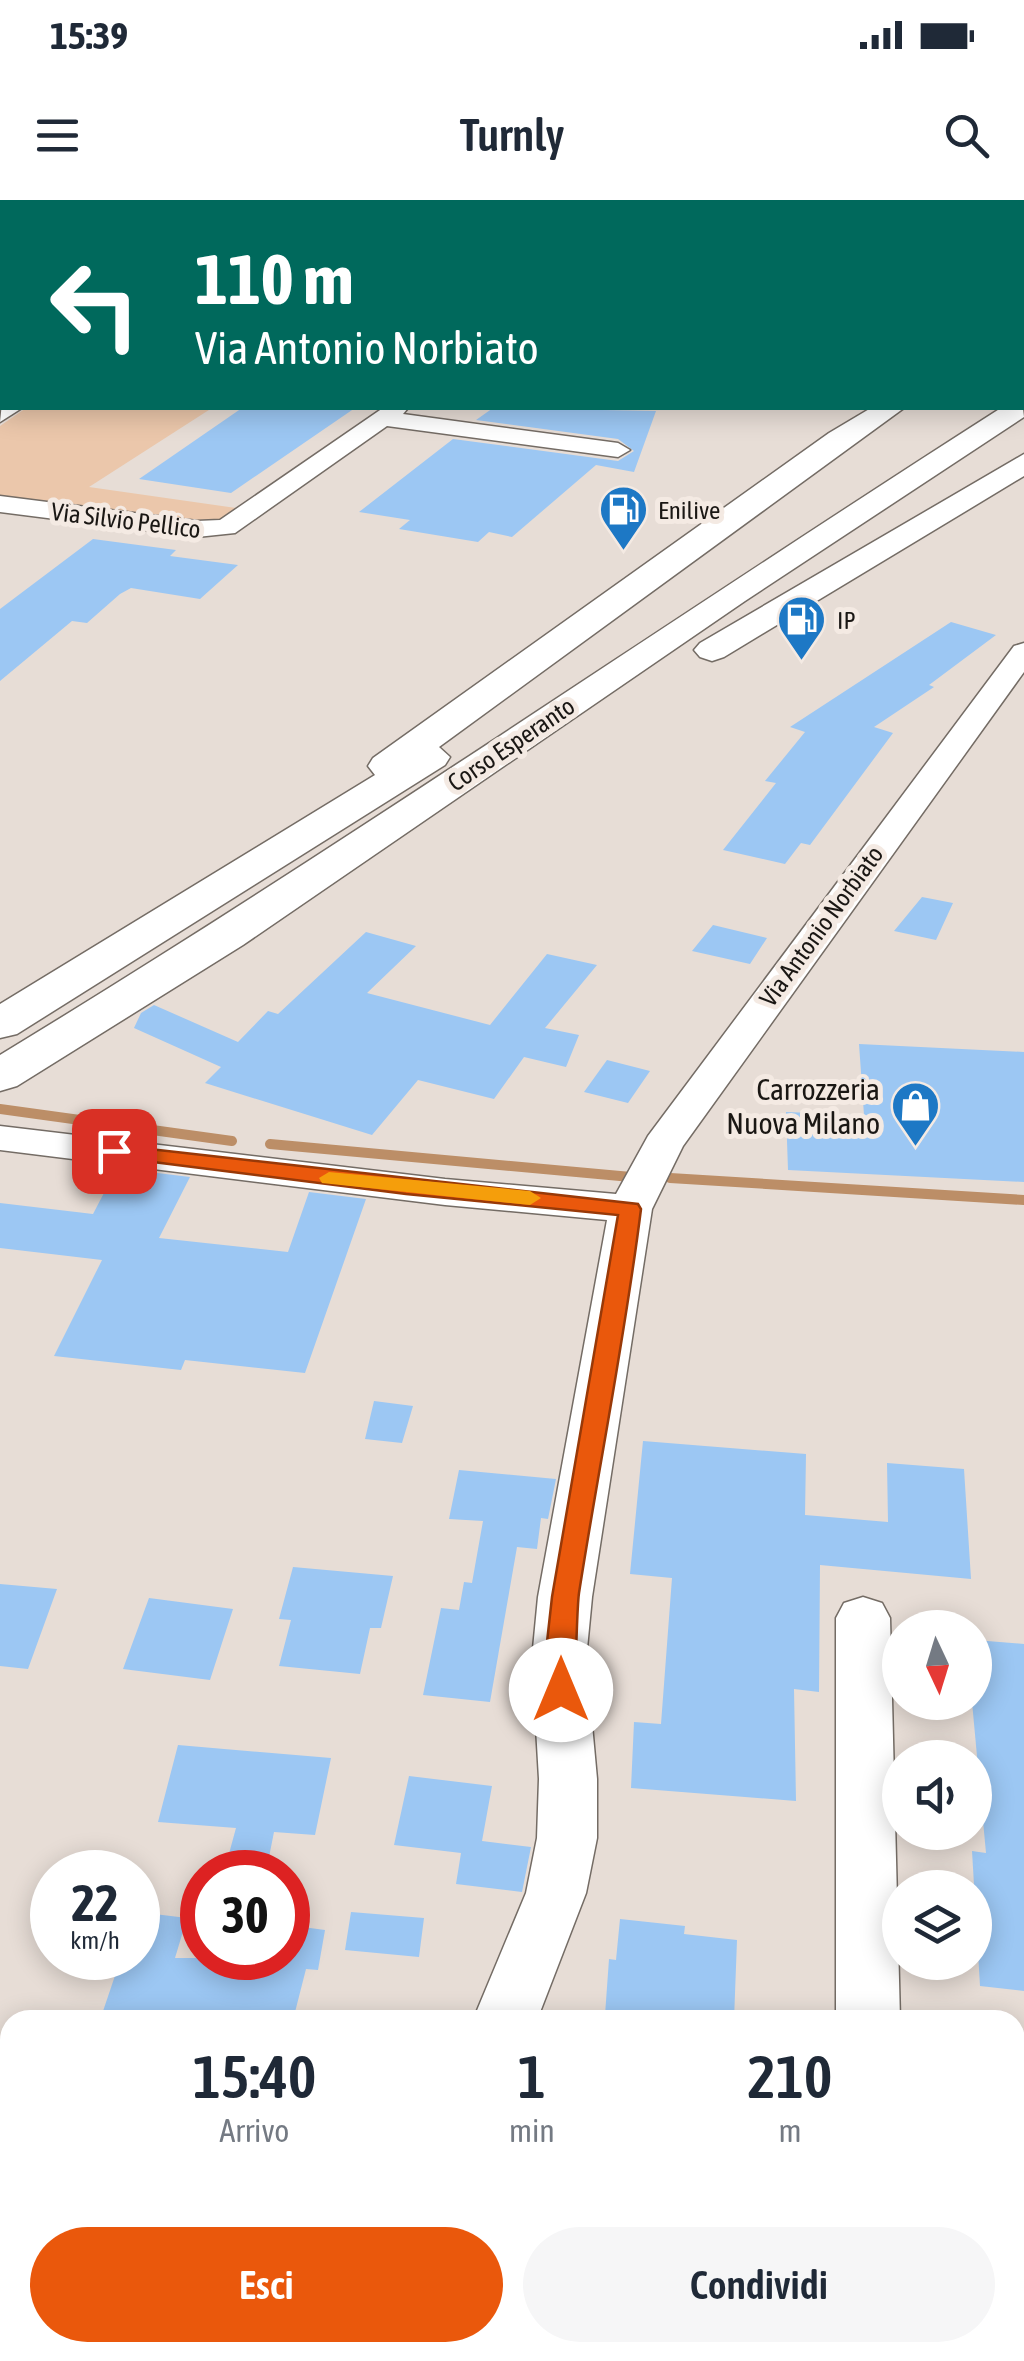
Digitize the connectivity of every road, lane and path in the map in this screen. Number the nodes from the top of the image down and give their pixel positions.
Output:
1 (887, 410) edge
2 (979, 410) edge
3 (1016, 410) edge
4 (390, 413) edge
5 (618, 450) dead end
6 (1024, 464) edge
7 (0, 504) edge
8 (1024, 652) edge
9 (167, 917) junction
10 (228, 936) junction
11 (0, 1024) edge
12 (0, 1076) edge
13 (0, 1138) edge
14 (630, 1209) junction
15 (864, 1618) dead end
16 (509, 2010) edge
17 (868, 2010) edge

1 - 9 main road
2 - 9 main road, Corso Esperanto
3 - 10 main road, Corso Esperanto
4 - 5 street
4 - 7 street, Via Silvio Pellico
6 - 10 main road
8 - 14 street, Via Antonio Norbiato
9 - 11 main road, Corso Esperanto
10 - 12 main road, Corso Esperanto
13 - 14 street
14 - 16 street, Via Antonio Norbiato
15 - 17 street

